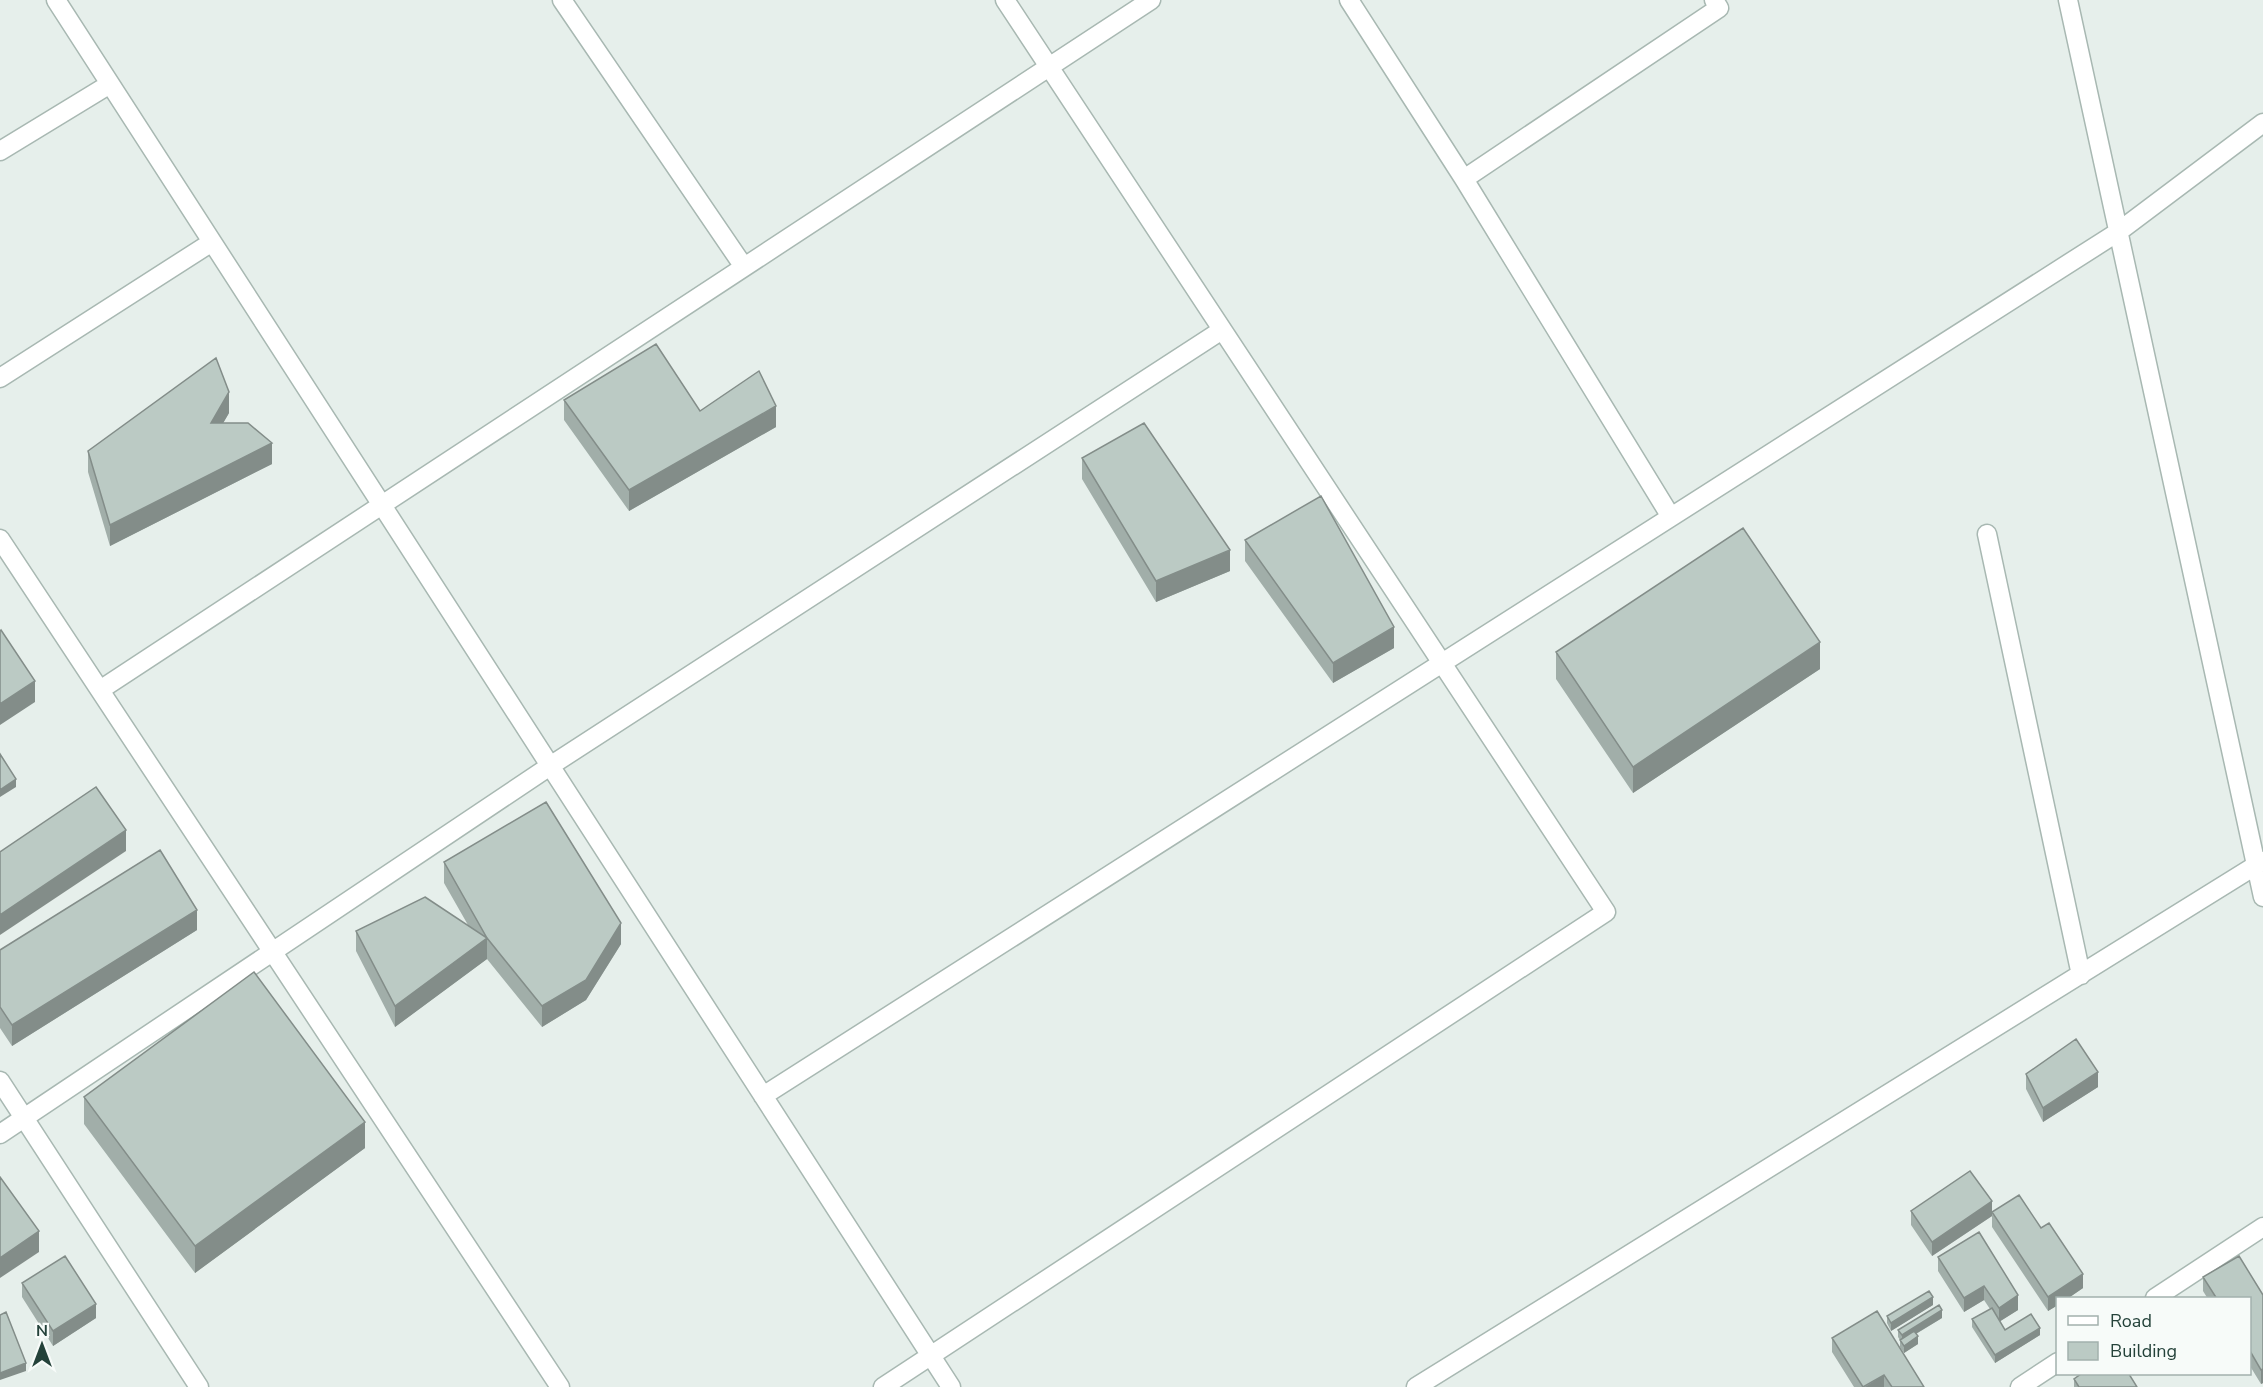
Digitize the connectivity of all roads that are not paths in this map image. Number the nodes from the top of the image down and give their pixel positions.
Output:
1 (56, 0) edge
2 (562, 0) edge
3 (1005, 0) edge
4 (1151, 0) edge
5 (1349, 0) edge
6 (2068, 0) edge
7 (1721, 3) edge
8 (1049, 67) junction
9 (110, 84) junction
10 (2263, 123) edge
11 (0, 151) edge
12 (1464, 178) junction
13 (2118, 232) junction
14 (212, 242) junction
15 (744, 267) junction
16 (1222, 330) junction
17 (0, 378) edge
18 (381, 505) junction
19 (1671, 517) junction
20 (1987, 534) dead end
21 (0, 539) edge
22 (1442, 664) junction
23 (99, 690) junction
24 (550, 766) junction
25 (2259, 864) edge
26 (2263, 897) edge
27 (272, 951) junction
28 (2081, 975) junction
29 (0, 1081) edge
30 (763, 1096) junction
31 (24, 1118) junction
32 (0, 1134) edge
33 (2263, 1227) edge
34 (2158, 1297) edge
35 (931, 1356) junction
36 (2056, 1363) edge
37 (199, 1387) edge
38 (560, 1387) edge
39 (883, 1387) edge
40 (951, 1387) edge
41 (1416, 1387) edge
42 (2020, 1387) edge

1 - 9 street
2 - 15 street
3 - 8 street
4 - 8 street
5 - 12 street
6 - 13 street
7 - 12 street
8 - 15 street
8 - 16 street
9 - 11 street
9 - 14 street
10 - 13 street
12 - 19 street
13 - 19 street
13 - 25 street
14 - 17 street
14 - 18 street
15 - 18 street
16 - 22 street
16 - 24 street
18 - 23 street
18 - 24 street
19 - 22 street
20 - 28 street
21 - 23 street
22 - 30 street
22 - 35 street
23 - 27 street
24 - 27 street
24 - 30 street
25 - 26 street
25 - 28 street
27 - 31 street
27 - 38 street
28 - 41 street
29 - 31 street
30 - 35 street
31 - 32 street
31 - 37 street
33 - 34 street
35 - 39 street
35 - 40 street
36 - 42 street

